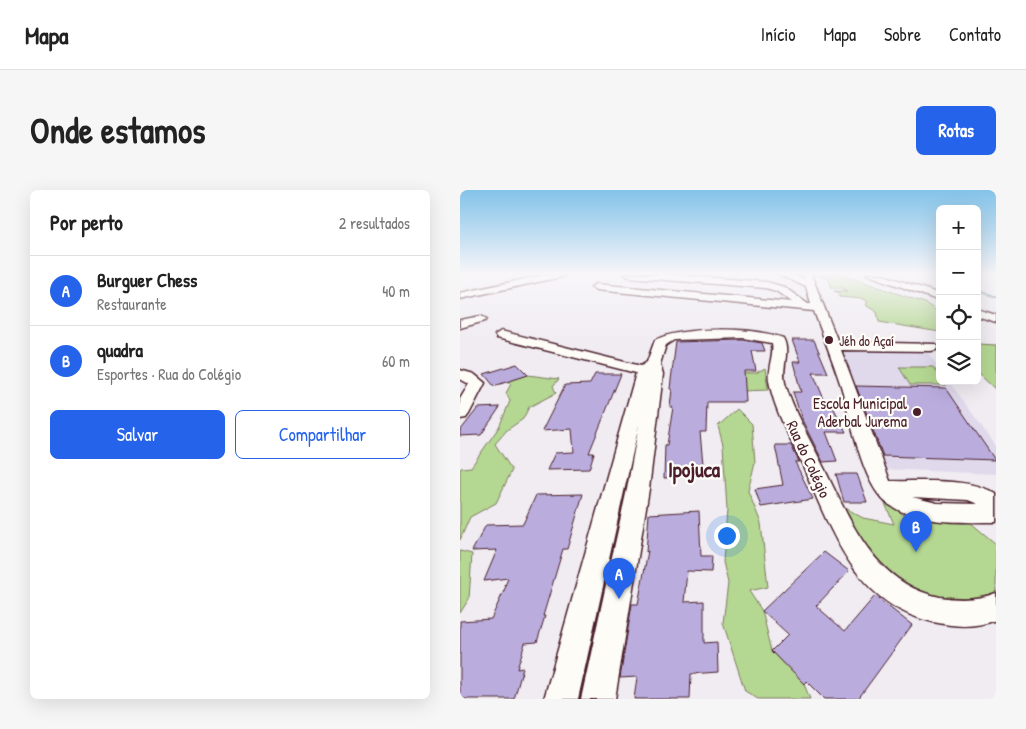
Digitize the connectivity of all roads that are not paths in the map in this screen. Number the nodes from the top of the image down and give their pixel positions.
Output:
1 (638, 298) edge
2 (648, 298) edge
3 (791, 298) edge
4 (812, 298) edge
5 (981, 313) edge
6 (774, 315) dead end
7 (814, 315) junction
8 (995, 318) edge
9 (481, 319) dead end
10 (460, 324) edge
11 (501, 335) dead end
12 (834, 346) junction
13 (931, 347) dead end
14 (651, 368) junction
15 (460, 374) edge
16 (460, 414) edge
17 (884, 488) junction
18 (996, 508) edge
19 (996, 513) edge
20 (996, 606) edge
21 (561, 699) edge
22 (598, 699) edge

1 - 6 street
2 - 7 street
3 - 7 street
4 - 7 street
5 - 8 street
7 - 12 street
9 - 10 street
11 - 14 street
12 - 13 street
12 - 17 street
14 - 20 street, Rua do Colégio
14 - 21 street
14 - 22 street
15 - 16 street
17 - 18 street
17 - 19 street

